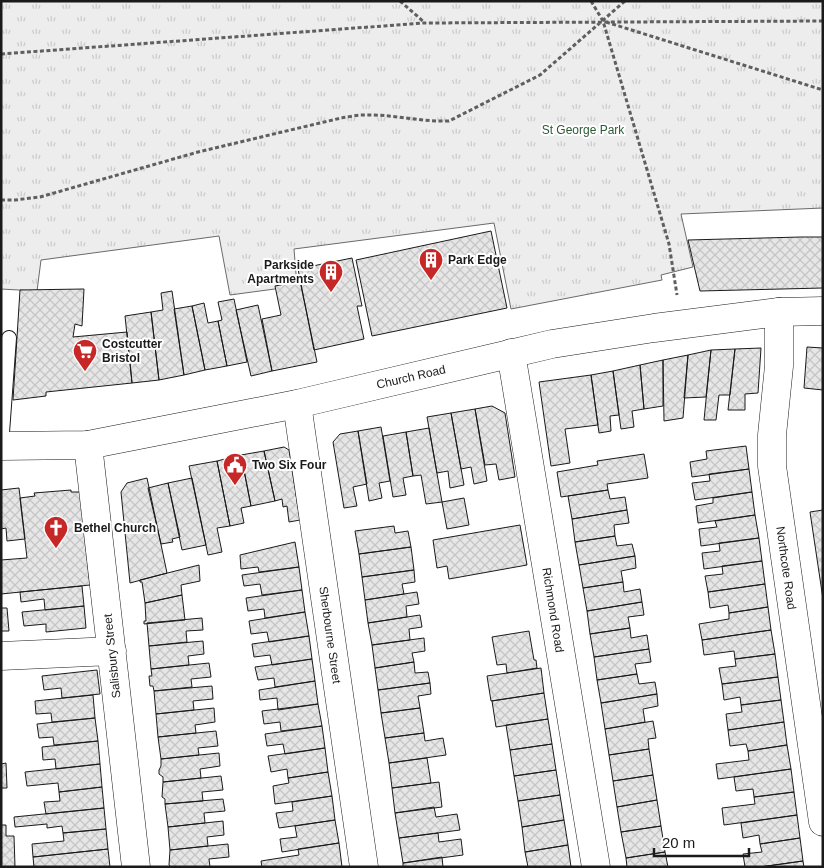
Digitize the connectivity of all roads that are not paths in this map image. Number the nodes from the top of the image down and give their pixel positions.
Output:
1 (823, 311) edge
2 (779, 312) junction
3 (9, 338) dead end
4 (511, 353) junction
5 (297, 404) junction
6 (88, 445) junction
7 (1, 446) edge
8 (112, 651) junction
9 (1, 656) edge
10 (823, 822) edge
11 (136, 867) edge
12 (364, 867) edge
13 (596, 867) edge

1 - 2 street, Church Road
2 - 4 street, Church Road
2 - 10 street, Northcote Road
3 - 7 lane
4 - 5 street, Church Road
4 - 13 street, Richmond Road
5 - 6 street, Church Road
5 - 12 street, Sherbourne Street
6 - 7 street, Church Road
6 - 8 street, Salisbury Street
8 - 9 street
8 - 11 street, Salisbury Street

